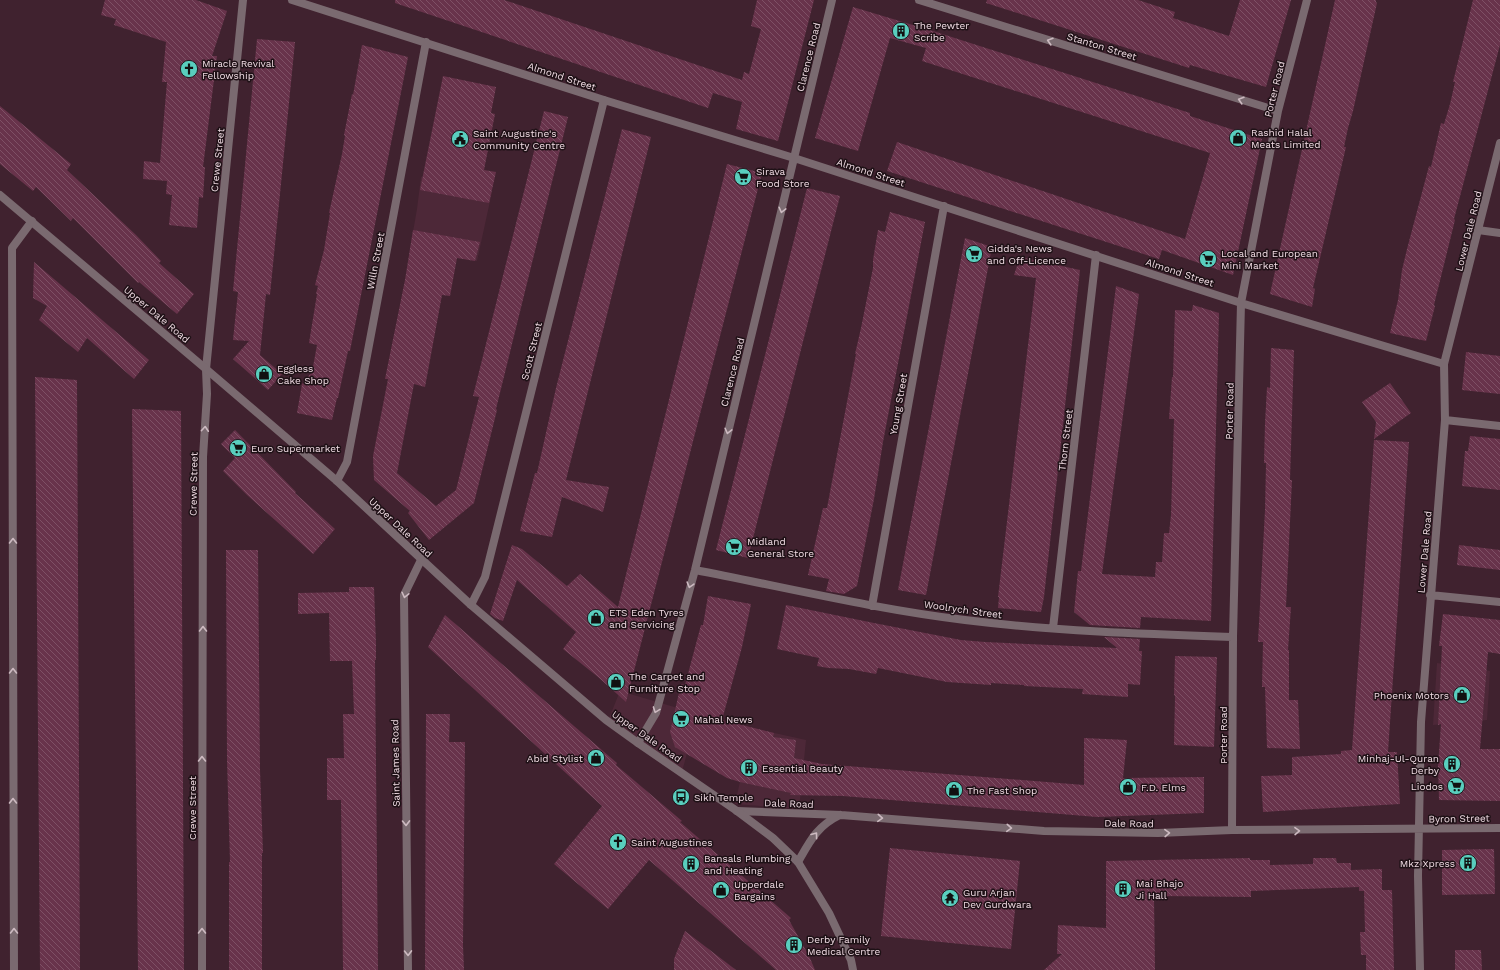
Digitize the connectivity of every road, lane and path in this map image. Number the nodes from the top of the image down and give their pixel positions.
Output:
1 (243, 0) edge
2 (292, 0) edge
3 (832, 0) edge
4 (919, 0) edge
5 (1307, 0) edge
6 (426, 42) junction
7 (604, 100) junction
8 (1278, 111) junction
9 (1500, 143) edge
10 (794, 158) junction
11 (0, 195) edge
12 (944, 206) junction
13 (32, 221) junction
14 (1478, 230) junction
15 (1500, 233) edge
16 (1096, 255) junction
17 (1242, 303) junction
18 (1444, 364) junction
19 (206, 368) junction
20 (1445, 420) junction
21 (1500, 426) edge
22 (337, 482) junction
23 (421, 560) junction
24 (694, 570) junction
25 (1430, 595) junction
26 (1500, 602) edge
27 (471, 605) junction
28 (872, 606) junction
29 (1053, 628) junction
30 (1233, 637) junction
31 (638, 743) junction
32 (737, 811) junction
33 (841, 815) junction
34 (1500, 828) edge
35 (1418, 829) junction
36 (1232, 830) junction
37 (798, 862) junction
38 (14, 970) edge
39 (202, 970) edge
40 (408, 970) edge
41 (854, 970) edge
42 (1420, 970) edge

1 - 19 street, Crewe Street
2 - 6 street, Almond Street
3 - 10 street, Clarence Road
8 -> 4 street, Stanton Street
5 - 8 street, Porter Road
6 - 7 street, Almond Street
6 - 22 street, Willn Street
7 - 10 street, Almond Street
7 - 27 street, Scott Street
8 - 17 street, Porter Road
9 - 14 street, Lower Dale Road
10 - 12 street, Almond Street
10 -> 24 street, Clarence Road
11 - 13 street, Upper Dale Road
12 - 16 street, Almond Street
12 - 28 street, Young Street
13 - 19 street, Upper Dale Road
38 -> 13 street
14 - 15 street
14 - 18 street, Lower Dale Road
16 - 17 street, Almond Street
16 - 29 street, Thorn Street
17 - 18 street, Almond Street
17 - 30 street, Porter Road
18 - 20 street, Lower Dale Road
19 - 22 street, Upper Dale Road
39 -> 19 street, Crewe Street
20 - 21 street
20 - 25 street, Lower Dale Road
22 - 23 street, Upper Dale Road
23 - 27 street, Upper Dale Road
23 -> 40 street, Saint James Road
24 - 28 street, Woolrych Street
24 -> 31 street, Clarence Road
25 - 26 street
25 - 35 street, Lower Dale Road
27 - 31 street, Upper Dale Road
28 - 29 street, Woolrych Street
29 - 30 street, Woolrych Street
30 - 36 street, Porter Road
31 - 32 street, Upper Dale Road
32 - 33 street, Dale Road
32 - 37 street, Upper Dale Road
33 -> 36 street, Dale Road
37 -> 33 street
34 - 35 street, Byron Street
36 -> 35 street, Dale Road
35 - 42 street, Lower Dale Road
37 - 41 street, Upper Dale Road

